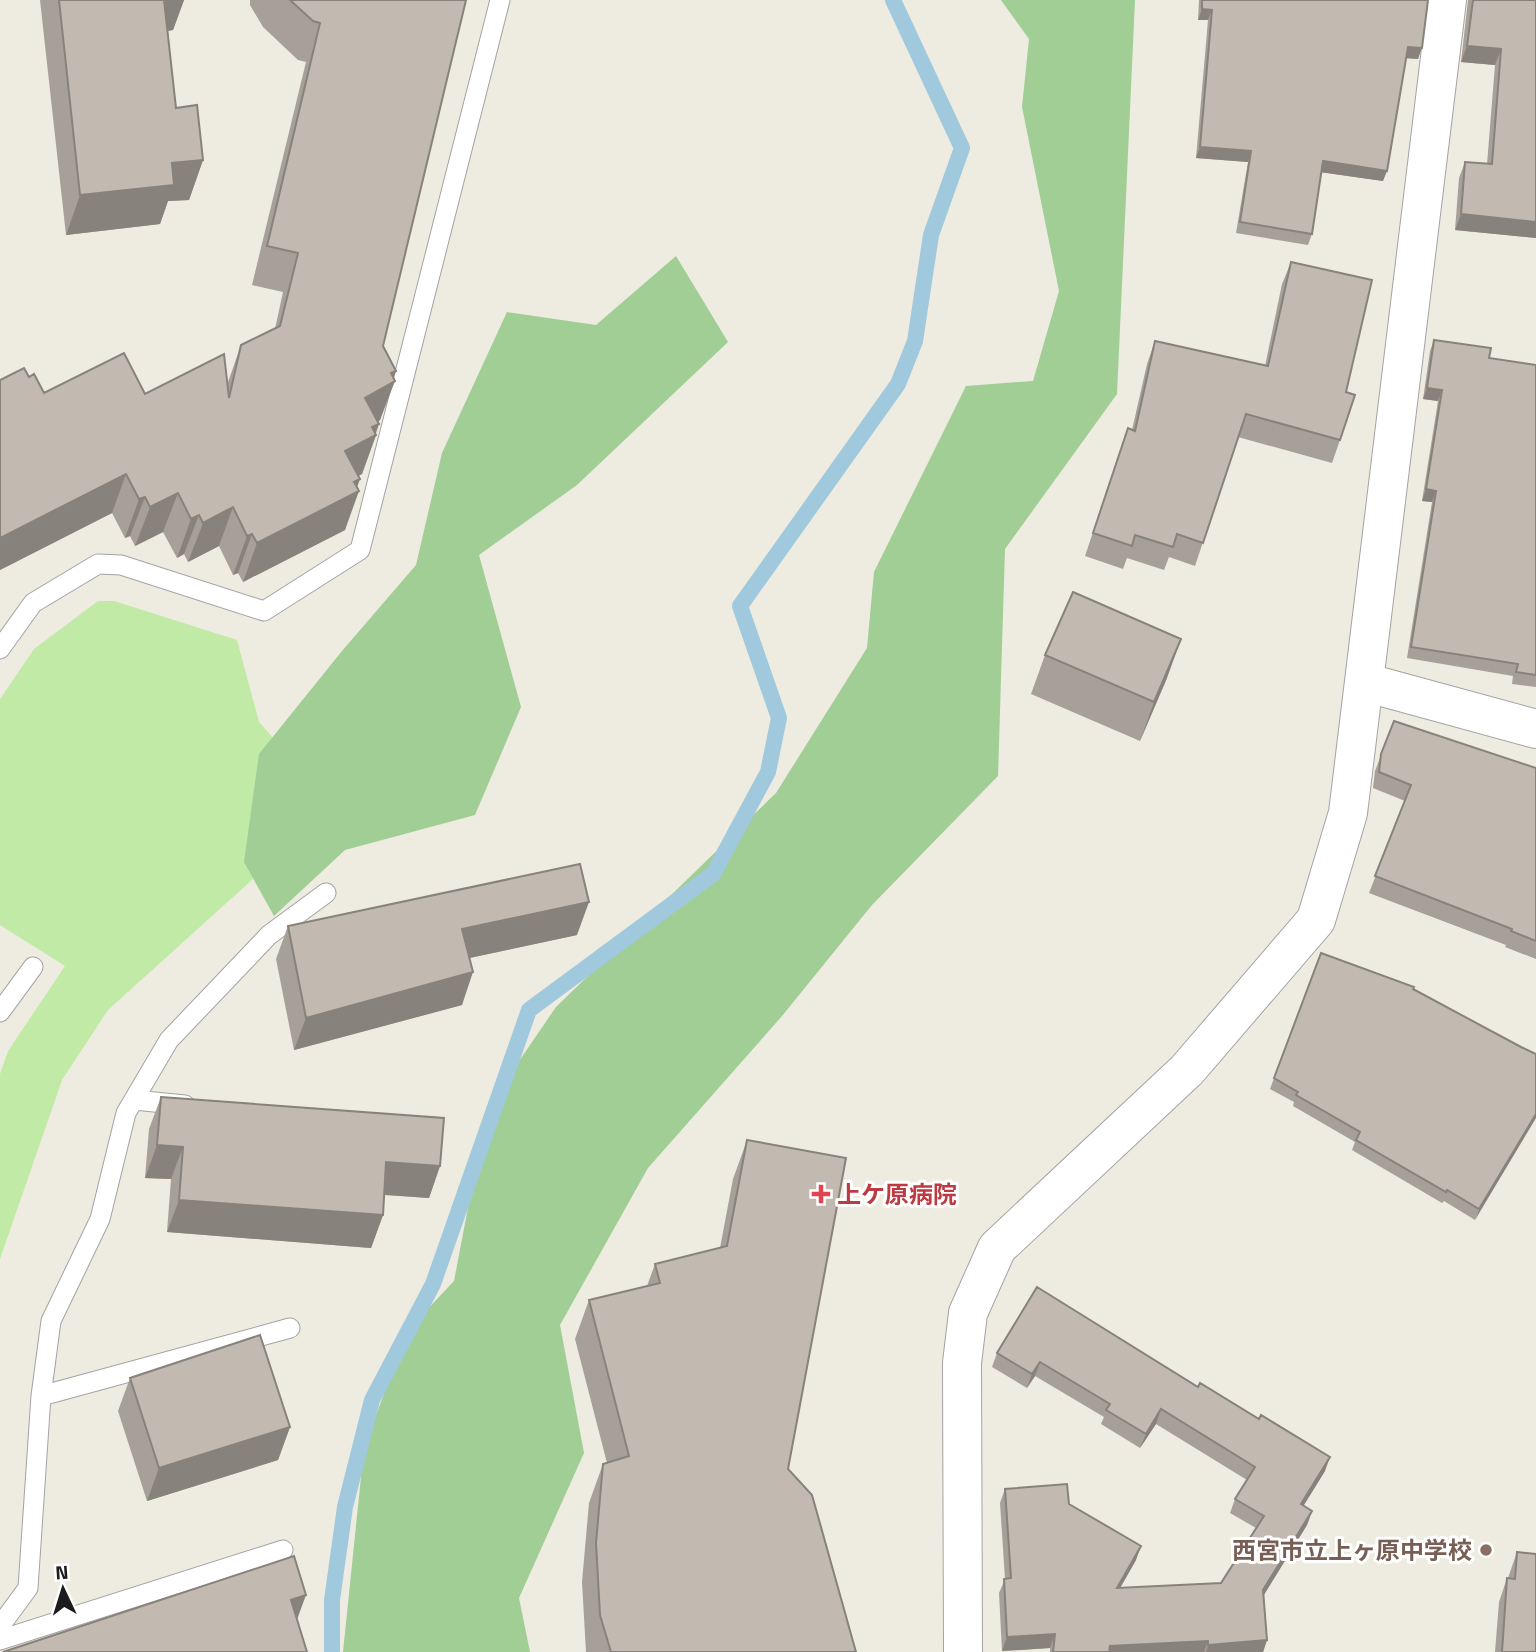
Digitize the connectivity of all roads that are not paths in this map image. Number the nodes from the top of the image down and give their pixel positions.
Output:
1 (500, 0) edge
2 (1447, 0) edge
3 (0, 649) edge
4 (1364, 682) junction
5 (1536, 729) edge
6 (326, 892) dead end
7 (33, 967) dead end
8 (0, 1012) edge
9 (134, 1100) junction
10 (203, 1107) edge
11 (290, 1328) dead end
12 (41, 1396) junction
13 (283, 1550) dead end
14 (0, 1626) edge
15 (0, 1640) edge
16 (963, 1652) edge

1 - 3 lane
2 - 4 street
4 - 5 street
4 - 16 street
6 - 9 lane
7 - 8 lane
9 - 10 lane
9 - 12 lane
11 - 12 lane
12 - 14 lane
13 - 15 lane

